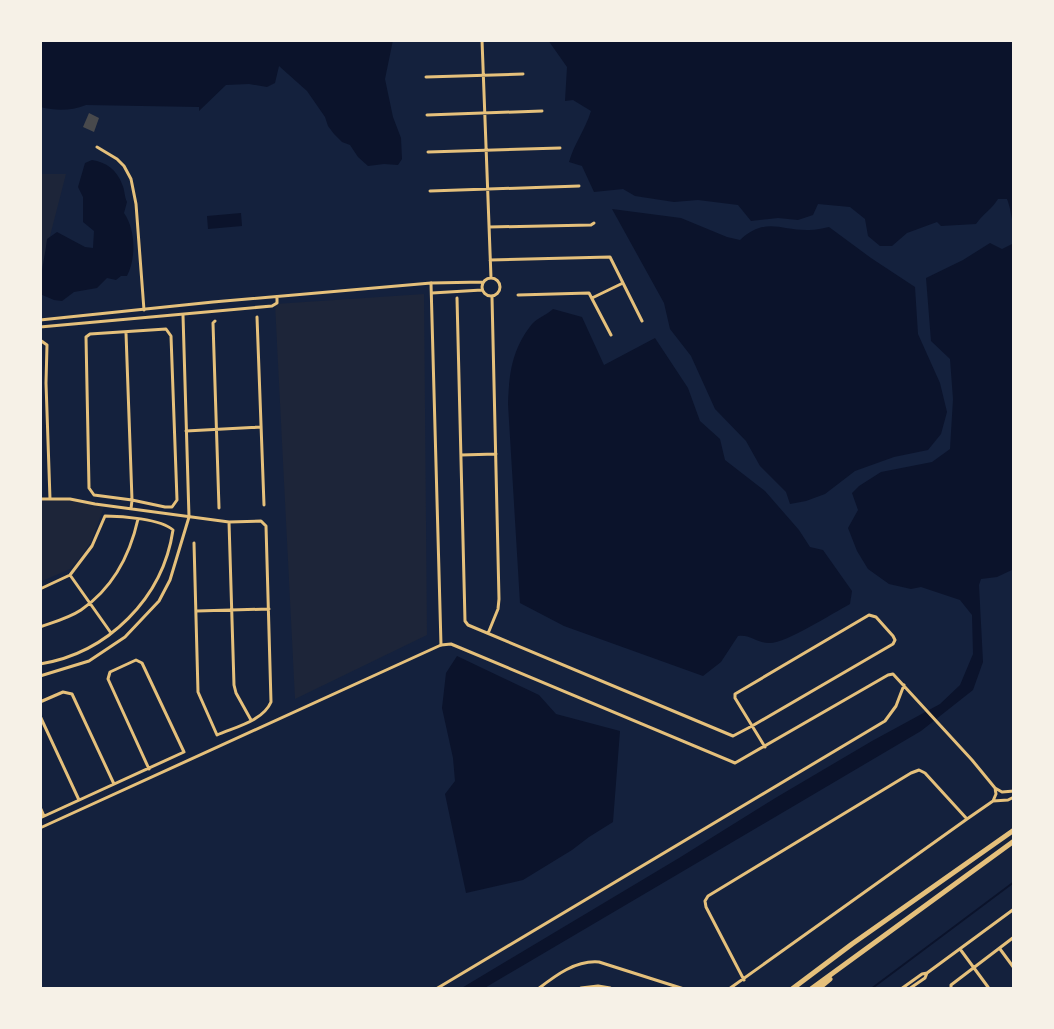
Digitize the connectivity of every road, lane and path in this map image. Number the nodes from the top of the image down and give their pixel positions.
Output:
1 (482, 40) edge
2 (523, 74) dead end
3 (484, 75) junction
4 (426, 77) dead end
5 (542, 111) dead end
6 (485, 113) junction
7 (427, 115) dead end
8 (97, 147) dead end
9 (560, 148) dead end
10 (487, 150) junction
11 (428, 152) dead end
12 (579, 186) dead end
13 (488, 189) junction
14 (430, 191) dead end
15 (594, 223) dead end
16 (489, 227) junction
17 (490, 260) junction
18 (491, 278) junction
19 (483, 282) junction
20 (431, 283) junction
21 (623, 283) junction
22 (482, 290) junction
23 (432, 293) junction
24 (518, 295) dead end
25 (277, 297) junction
26 (492, 297) junction
27 (457, 298) dead end
28 (592, 298) junction
29 (144, 310) junction
30 (183, 315) junction
31 (257, 317) dead end
32 (40, 320) edge
33 (215, 321) dead end
34 (642, 321) dead end
35 (40, 327) edge
36 (126, 332) junction
37 (611, 335) dead end
38 (40, 340) edge
39 (261, 427) junction
40 (215, 430) junction
41 (186, 431) junction
42 (496, 454) junction
43 (461, 455) junction
44 (40, 499) edge
45 (50, 499) junction
46 (132, 500) junction
47 (264, 505) dead end
48 (219, 508) dead end
49 (131, 509) junction
50 (189, 517) junction
51 (138, 519) junction
52 (229, 522) junction
53 (194, 543) dead end
54 (70, 575) junction
55 (40, 589) edge
56 (89, 603) junction
57 (269, 609) junction
58 (232, 610) junction
59 (196, 611) junction
60 (40, 627) edge
61 (489, 632) junction
62 (111, 633) junction
63 (441, 645) junction
64 (40, 664) edge
65 (40, 676) edge
66 (904, 685) junction
67 (40, 702) edge
68 (40, 716) edge
69 (251, 720) junction
70 (752, 726) junction
71 (765, 747) junction
72 (149, 769) junction
73 (114, 784) junction
74 (995, 788) junction
75 (1014, 791) edge
76 (1014, 797) edge
77 (79, 800) junction
78 (993, 801) junction
79 (40, 807) edge
80 (42, 817) edge
81 (967, 819) junction
82 (40, 828) edge
83 (1014, 830) edge
84 (1014, 841) edge
85 (1014, 909) edge
86 (1014, 937) edge
87 (852, 944) junction
88 (999, 948) junction
89 (960, 949) junction
90 (858, 956) junction
91 (973, 968) junction
92 (1014, 968) edge
93 (927, 973) junction
94 (744, 980) junction
95 (988, 987) dead end
96 (436, 989) edge
97 (538, 989) edge
98 (581, 989) edge
99 (610, 989) edge
100 (684, 989) edge
101 (729, 989) edge
102 (785, 989) edge
103 (792, 989) edge
104 (811, 989) edge
105 (818, 989) edge
106 (901, 989) edge
107 (909, 989) edge
108 (951, 989) edge

1 - 3 street
2 - 3 street
3 - 4 street
3 - 6 street
5 - 6 street
6 - 7 street
6 - 10 street
8 - 29 street
9 - 10 street
10 - 11 street
10 - 13 street
12 - 13 street
13 - 14 street
13 - 16 street
15 - 16 street
16 - 17 street
17 - 18 street
17 - 21 street
18 - 19 street
18 - 26 street
19 - 20 street
19 - 22 street
20 - 23 street
20 - 25 street
21 - 28 street
21 - 34 street
22 - 23 street
22 - 26 street
23 - 63 street
24 - 28 street
25 - 29 street
25 - 30 street
26 - 42 street
27 - 43 street
28 - 37 street
29 - 32 street
30 - 35 street
30 - 41 street
31 - 39 street
33 - 40 street
36 - 46 street
36 - 46 street
36 - 46 street
38 - 45 street
39 - 40 street
39 - 47 street
40 - 41 street
40 - 48 street
41 - 50 street
42 - 43 street
42 - 61 street
43 - 61 street
44 - 45 street
45 - 49 street
46 - 49 street
49 - 50 street
50 - 52 street
50 - 65 street
51 - 54 street
51 - 56 street
51 - 62 street
52 - 57 street
52 - 58 street
53 - 59 street
54 - 55 street
54 - 56 street
56 - 60 street
56 - 62 street
57 - 58 street
57 - 69 street
58 - 59 street
58 - 69 street
59 - 69 street
61 - 70 street
62 - 64 street
63 - 71 street
63 - 82 street
66 - 71 street
66 - 74 street
66 - 96 street
67 - 73 street
68 - 77 street
70 - 70 street
70 - 71 street
72 - 72 street
72 - 73 street
73 - 77 street
74 - 75 street
74 - 78 street
76 - 78 street
77 - 80 street
78 - 81 street
79 - 80 street
81 - 94 street
81 - 94 street
83 - 87 highway
84 - 90 highway
85 - 89 street
86 - 88 street
87 - 102 highway
87 - 103 highway
88 - 91 street
88 - 92 street
89 - 91 street
89 - 93 street
90 - 104 highway
90 - 105 highway
91 - 95 street
91 - 108 street
93 - 106 street
93 - 107 street
94 - 101 street
97 - 100 street
98 - 99 highway

